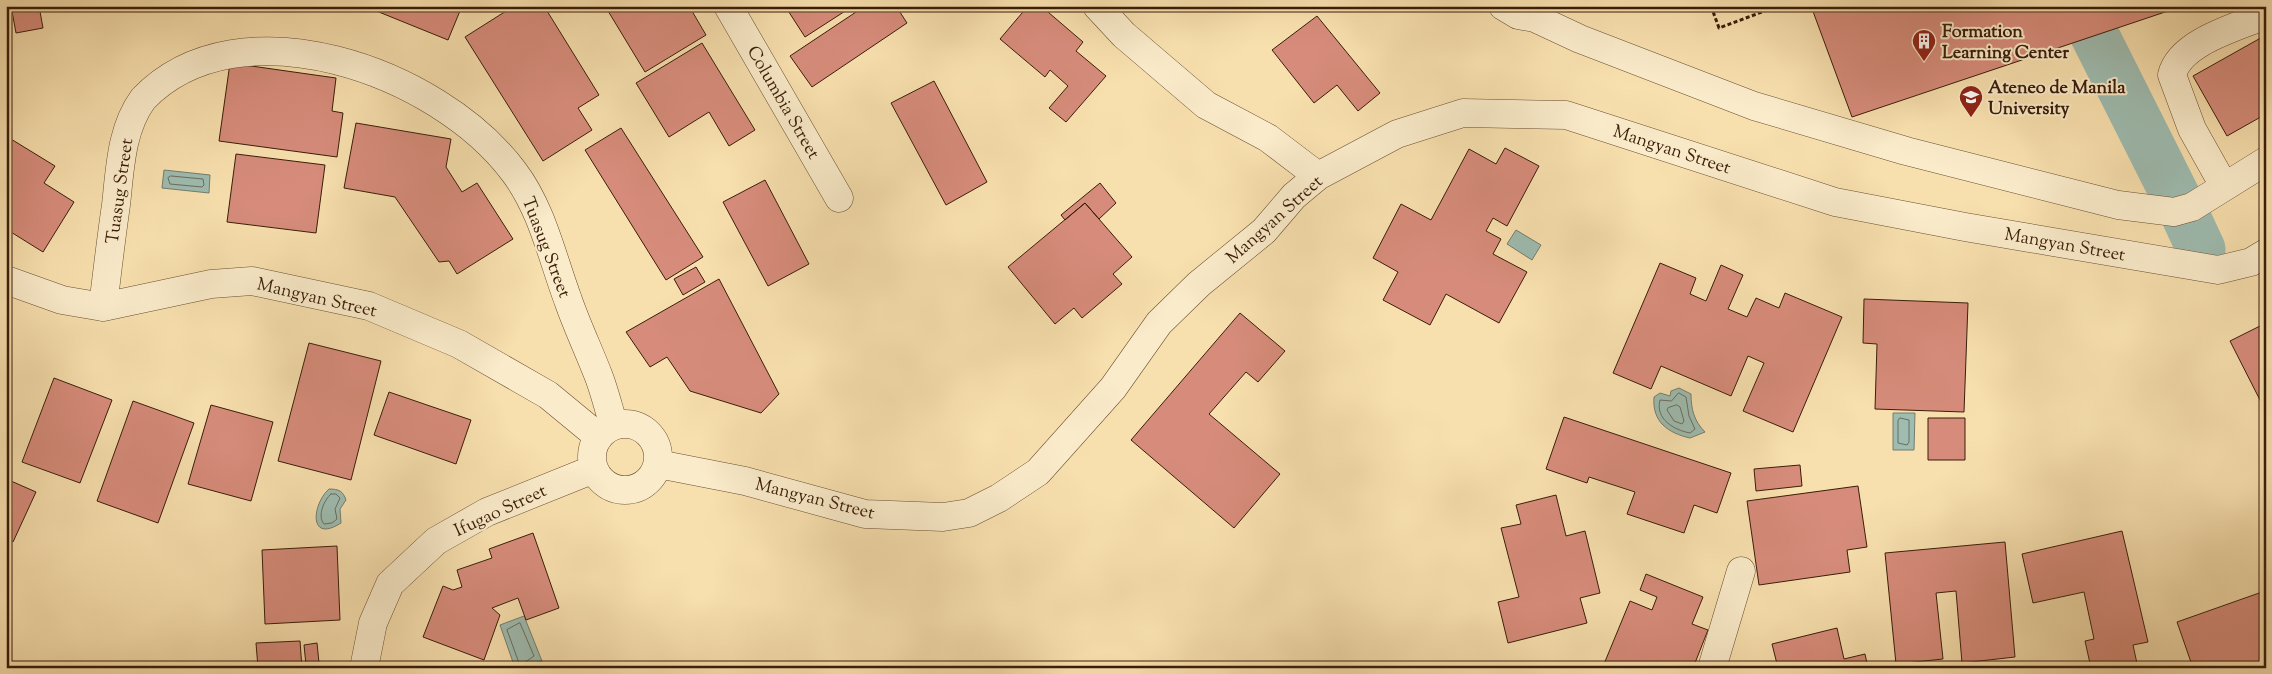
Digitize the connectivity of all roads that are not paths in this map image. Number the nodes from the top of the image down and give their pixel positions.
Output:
1 (728, 6) edge
2 (1097, 6) edge
3 (1503, 6) edge
4 (2266, 15) edge
5 (2266, 161) edge
6 (1318, 176) junction
7 (2224, 186) junction
8 (839, 198) dead end
9 (2266, 254) edge
10 (6, 280) edge
11 (102, 306) junction
12 (606, 432) junction
13 (658, 464) junction
14 (594, 469) junction
15 (1741, 571) dead end
16 (364, 668) edge
17 (1712, 668) edge

1 - 8 street, Columbia Street
2 - 6 street
3 - 7 street
4 - 7 street
5 - 7 street
6 - 9 street, Mangyan Street
6 - 13 street, Mangyan Street
10 - 11 street, Mangyan Street
11 - 12 street, Mangyan Street
11 - 12 street, Tuasug Street
12 - 13 street
12 - 14 street
13 - 14 street
14 - 16 street, Ifugao Street
15 - 17 street

